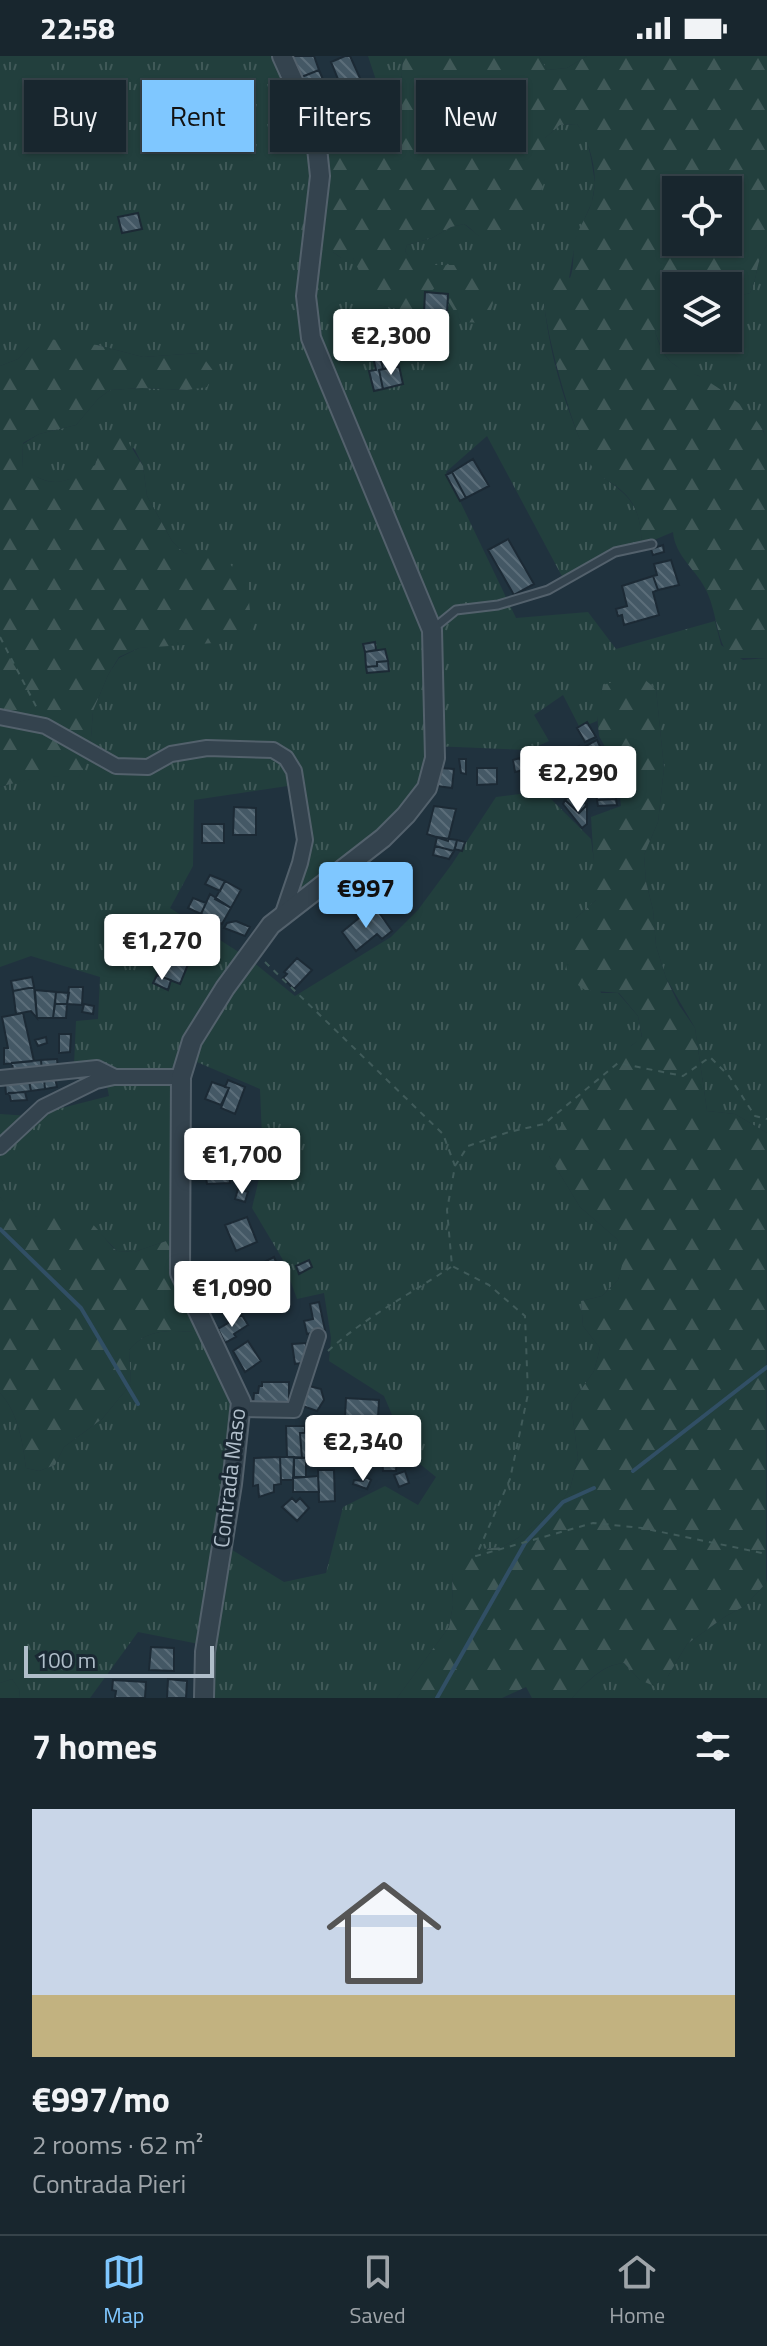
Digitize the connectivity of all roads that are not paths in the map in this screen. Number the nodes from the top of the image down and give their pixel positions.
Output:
1 (282, 56) edge
2 (652, 544) dead end
3 (432, 630) junction
4 (0, 717) edge
5 (300, 863) junction
6 (308, 896) junction
7 (282, 916) junction
8 (115, 1077) junction
9 (181, 1077) junction
10 (0, 1078) edge
11 (0, 1147) edge
12 (318, 1336) dead end
13 (240, 1409) junction
14 (204, 1698) edge

1 - 3 street
2 - 3 lane
3 - 6 street, Contrada Maso
4 - 5 street
5 - 6 street
5 - 7 street
6 - 7 street, Contrada Maso
7 - 9 street, Contrada Maso
8 - 9 street
8 - 10 street
8 - 11 street
9 - 13 street, Contrada Maso
12 - 13 street
13 - 14 street, Contrada Maso

